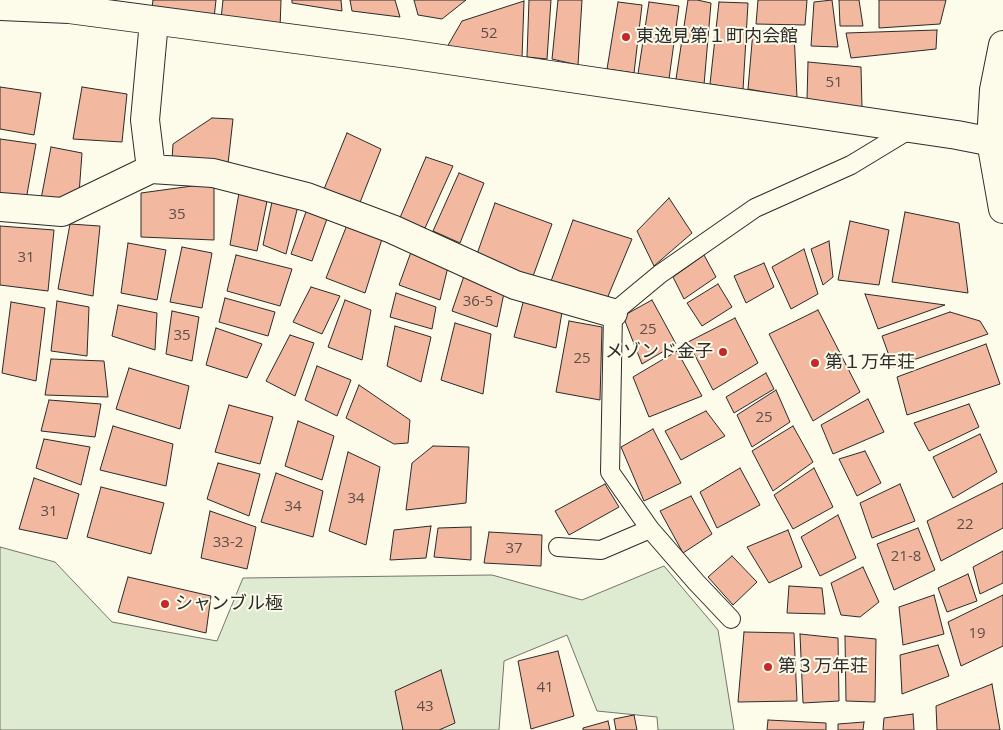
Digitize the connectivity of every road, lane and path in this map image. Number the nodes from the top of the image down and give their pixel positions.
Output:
1 (70, 5) edge
2 (0, 6) edge
3 (154, 21) junction
4 (1003, 45) edge
5 (912, 128) junction
6 (997, 142) edge
7 (151, 169) junction
8 (0, 207) edge
9 (1003, 209) edge
10 (613, 313) junction
11 (650, 529) junction
12 (558, 547) dead end
13 (731, 619) dead end

1 - 2 main road
1 - 3 main road
3 - 5 main road
3 - 7 main road
4 - 6 main road
5 - 6 main road
5 - 10 lane
6 - 9 main road
7 - 8 main road
7 - 10 main road
10 - 11 lane
11 - 12 lane
11 - 13 lane

